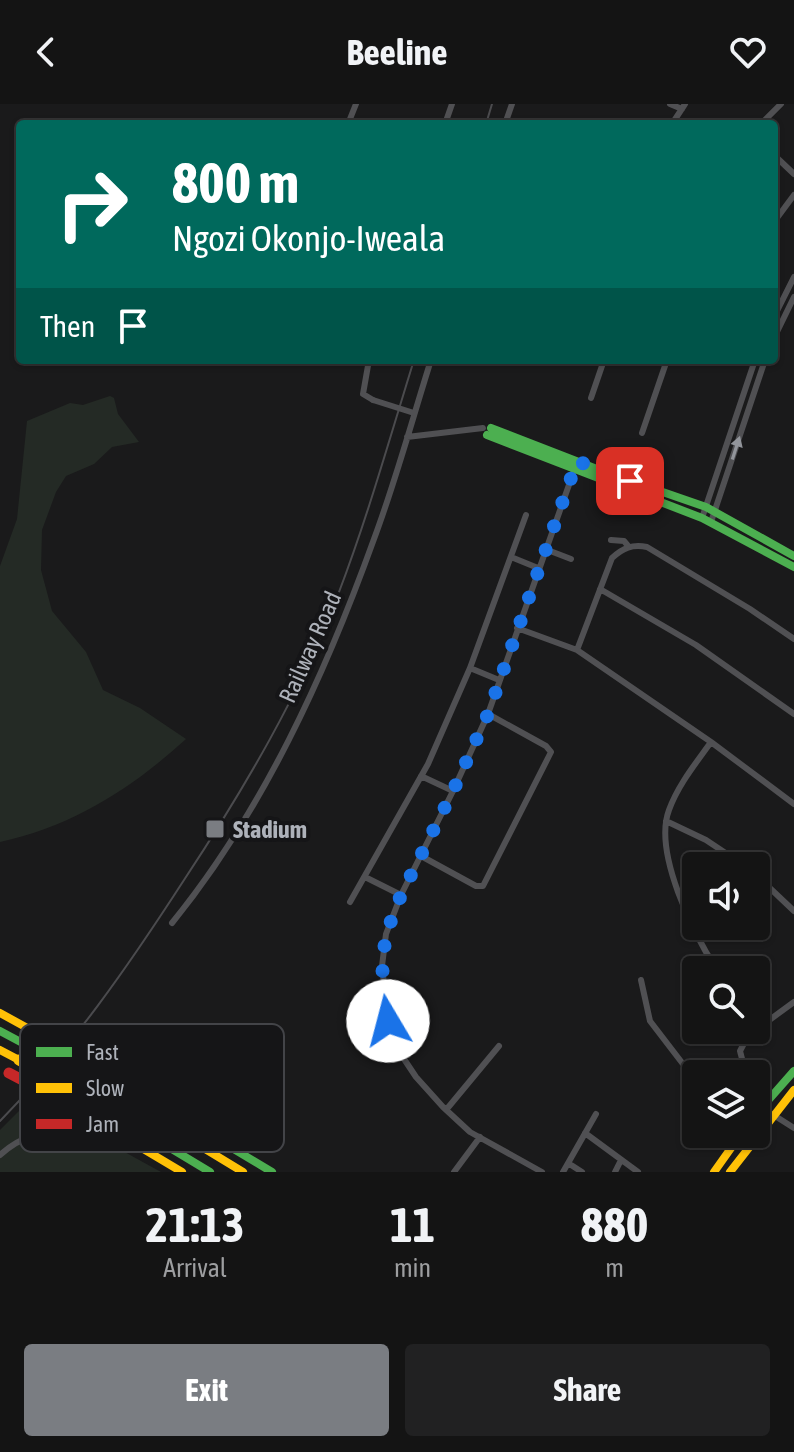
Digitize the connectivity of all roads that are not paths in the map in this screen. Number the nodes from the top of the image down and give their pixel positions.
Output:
1 (670, 104) edge
2 (781, 104) edge
3 (683, 106) edge
4 (765, 120) edge
5 (778, 159) edge
6 (794, 174) edge
7 (794, 195) edge
8 (778, 217) edge
9 (794, 277) edge
10 (794, 297) edge
11 (778, 309) edge
12 (778, 330) edge
13 (368, 364) edge
14 (430, 364) edge
15 (603, 364) edge
16 (666, 364) edge
17 (760, 364) edge
18 (591, 398) dead end
19 (414, 413) junction
20 (487, 430) joint
21 (642, 433) dead end
22 (407, 437) junction
23 (576, 465) junction
24 (708, 514) junction
25 (526, 515) dead end
26 (611, 540) dead end
27 (629, 547) junction
28 (545, 549) junction
29 (794, 556) edge
30 (511, 557) junction
31 (571, 559) dead end
32 (794, 567) edge
33 (538, 568) junction
34 (600, 589) junction
35 (517, 628) junction
36 (794, 639) edge
37 (577, 650) junction
38 (470, 668) junction
39 (499, 680) junction
40 (488, 714) junction
41 (794, 714) edge
42 (711, 742) junction
43 (421, 776) junction
44 (453, 791) junction
45 (794, 804) edge
46 (666, 821) junction
47 (724, 852) edge
48 (421, 856) junction
49 (365, 877) junction
50 (770, 888) edge
51 (401, 895) junction
52 (794, 898) edge
53 (350, 902) dead end
54 (787, 903) junction
55 (794, 911) edge
56 (172, 923) dead end
57 (709, 956) edge
58 (641, 980) dead end
59 (794, 1002) edge
60 (0, 1013) edge
61 (770, 1020) edge
62 (20, 1024) edge
63 (0, 1031) edge
64 (20, 1042) edge
65 (499, 1046) dead end
66 (0, 1050) edge
67 (20, 1061) edge
68 (682, 1063) edge
69 (794, 1071) edge
70 (794, 1090) edge
71 (770, 1098) edge
72 (446, 1110) junction
73 (596, 1114) dead end
74 (770, 1114) edge
75 (774, 1115) junction
76 (794, 1128) edge
77 (585, 1133) junction
78 (480, 1137) junction
79 (20, 1141) edge
80 (731, 1148) edge
81 (148, 1152) edge
82 (177, 1152) edge
83 (210, 1152) edge
84 (239, 1152) edge
85 (0, 1155) edge
86 (621, 1160) junction
87 (526, 1163) junction
88 (568, 1163) junction
89 (182, 1172) edge
90 (210, 1172) edge
91 (243, 1172) edge
92 (272, 1172) edge
93 (454, 1172) edge
94 (521, 1172) edge
95 (542, 1172) edge
96 (563, 1172) edge
97 (582, 1172) edge
98 (615, 1172) edge
99 (638, 1172) edge
100 (714, 1172) edge
101 (730, 1172) edge

1 - 3 street
2 - 4 street
5 - 6 street
7 - 8 street
9 - 11 street
10 - 12 street
13 - 19 street, bridge
14 - 19 street, Railway Road
15 - 18 street
16 - 21 street
17 - 24 street
19 - 22 street, Railway Road
20 - 22 street
20 - 23 main road
22 - 56 street, Railway Road
23 - 24 main road
23 - 28 street
24 - 29 main road
24 - 32 main road
25 - 30 street
26 - 27 street
27 - 34 street
27 - 36 street
28 - 31 street
28 - 33 street
30 - 33 street
30 - 38 street
33 - 35 street
34 - 37 street
34 - 41 street
35 - 37 street
35 - 39 street
37 - 42 street
38 - 39 street
38 - 43 street
39 - 40 street
40 - 44 street
40 - 48 street
42 - 45 street
42 - 46 street
43 - 44 street
43 - 49 street
44 - 48 street
46 - 47 street
46 - 57 street
48 - 51 street
49 - 51 street
49 - 53 street
50 - 54 street
51 - 72 street
52 - 54 street
54 - 55 street
58 - 68 street
59 - 61 street
60 - 62 main road, bridge
63 - 64 main road, bridge
65 - 72 street
66 - 67 main road, bridge
69 - 71 main road
70 - 75 main road
72 - 78 street
73 - 77 street
74 - 75 street
75 - 76 street
75 - 101 main road
77 - 86 street
77 - 88 street
78 - 87 street
78 - 93 street
79 - 85 street
80 - 100 main road
81 - 89 main road
82 - 90 main road, bridge
83 - 91 main road, bridge
84 - 92 main road, bridge
86 - 98 street
86 - 99 street
87 - 94 street
87 - 95 street
88 - 96 street
88 - 97 street

